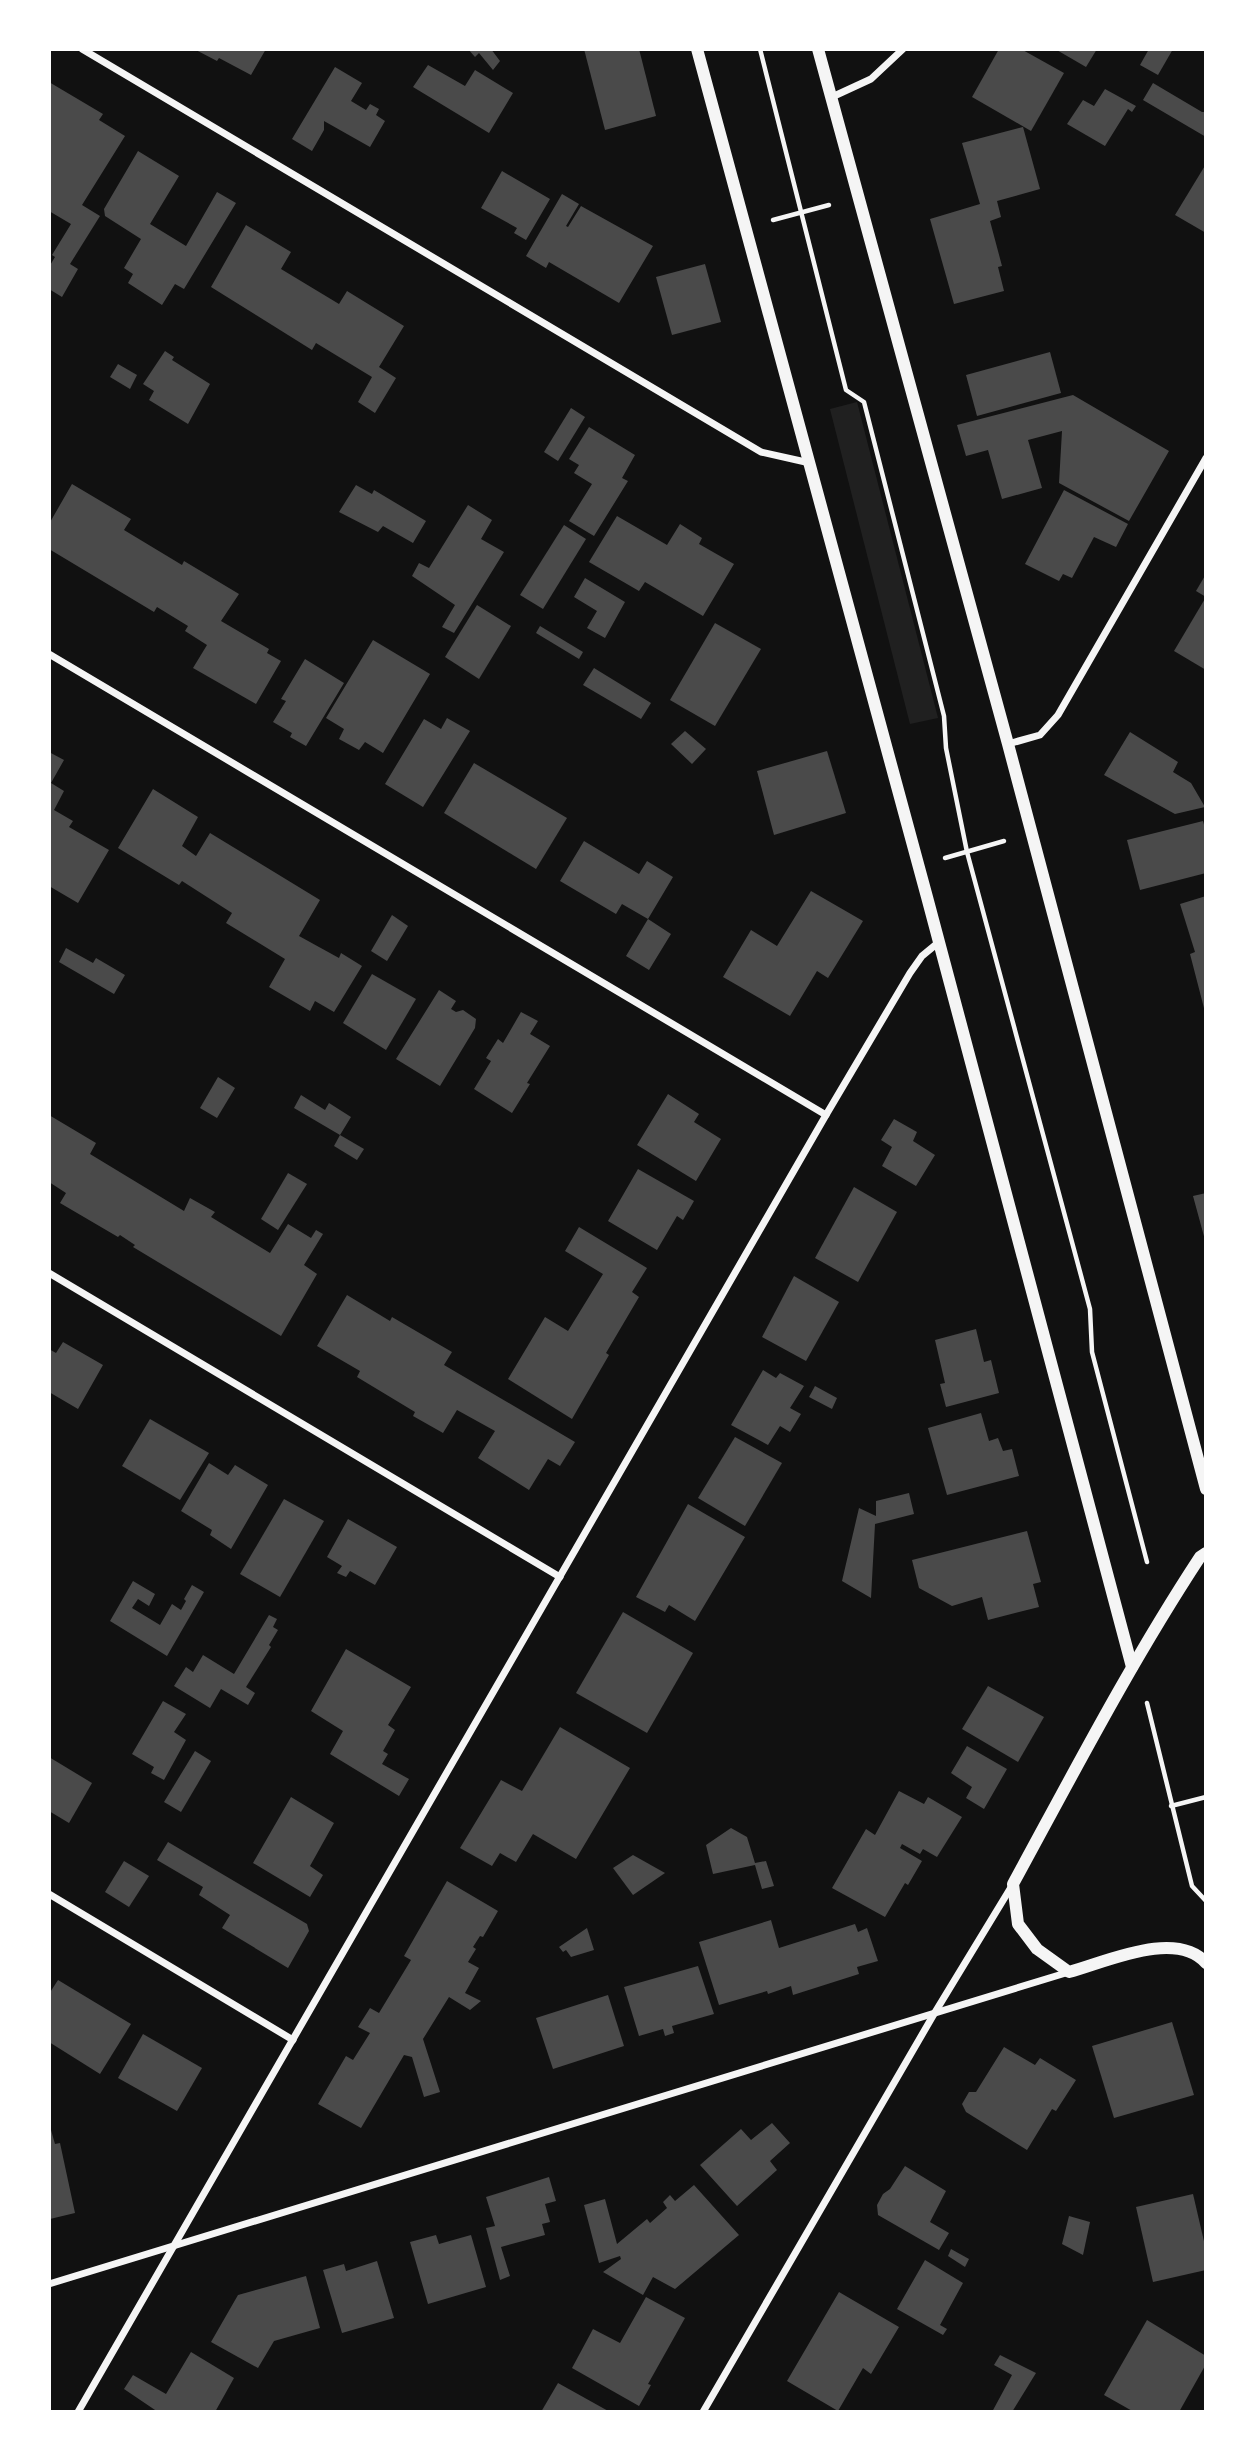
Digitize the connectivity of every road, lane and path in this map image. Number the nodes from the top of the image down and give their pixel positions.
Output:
1 (82, 49) edge
2 (697, 49) edge
3 (760, 49) edge
4 (818, 49) edge
5 (904, 49) edge
6 (832, 97) junction
7 (859, 198) junction
8 (800, 213) junction
9 (747, 227) junction
10 (1206, 458) edge
11 (810, 463) junction
12 (49, 654) edge
13 (1008, 744) junction
14 (1032, 833) junction
15 (967, 852) junction
16 (918, 866) junction
17 (939, 942) junction
18 (826, 1115) junction
19 (49, 1273) edge
20 (1206, 1488) edge
21 (1206, 1553) edge
22 (1147, 1562) dead end
23 (560, 1577) junction
24 (1132, 1667) junction
25 (1145, 1697) dead end
26 (1206, 1797) edge
27 (1171, 1806) junction
28 (1013, 1884) junction
29 (49, 1895) edge
30 (1206, 1901) edge
31 (1206, 1963) edge
32 (1069, 1972) junction
33 (934, 2014) junction
34 (293, 2040) junction
35 (175, 2244) junction
36 (49, 2284) edge
37 (78, 2412) edge
38 (703, 2412) edge

1 - 11 street
2 - 9 street
3 - 8 path
4 - 6 street
5 - 6 street
6 - 7 street
7 - 8 path
7 - 13 street
8 - 9 path
8 - 15 path
9 - 11 street
10 - 13 street
11 - 16 street
12 - 18 street
13 - 14 street
14 - 15 path
14 - 20 street
15 - 16 path
15 - 22 path
16 - 17 street
17 - 18 street
17 - 24 street
18 - 23 street
19 - 23 street
21 - 24 street
23 - 34 street
24 - 28 street
25 - 27 path
26 - 27 path
27 - 30 path
28 - 32 street
28 - 33 street
29 - 34 street
31 - 32 street
32 - 33 street
33 - 35 street
33 - 38 street
34 - 35 street
35 - 36 street
35 - 37 street

